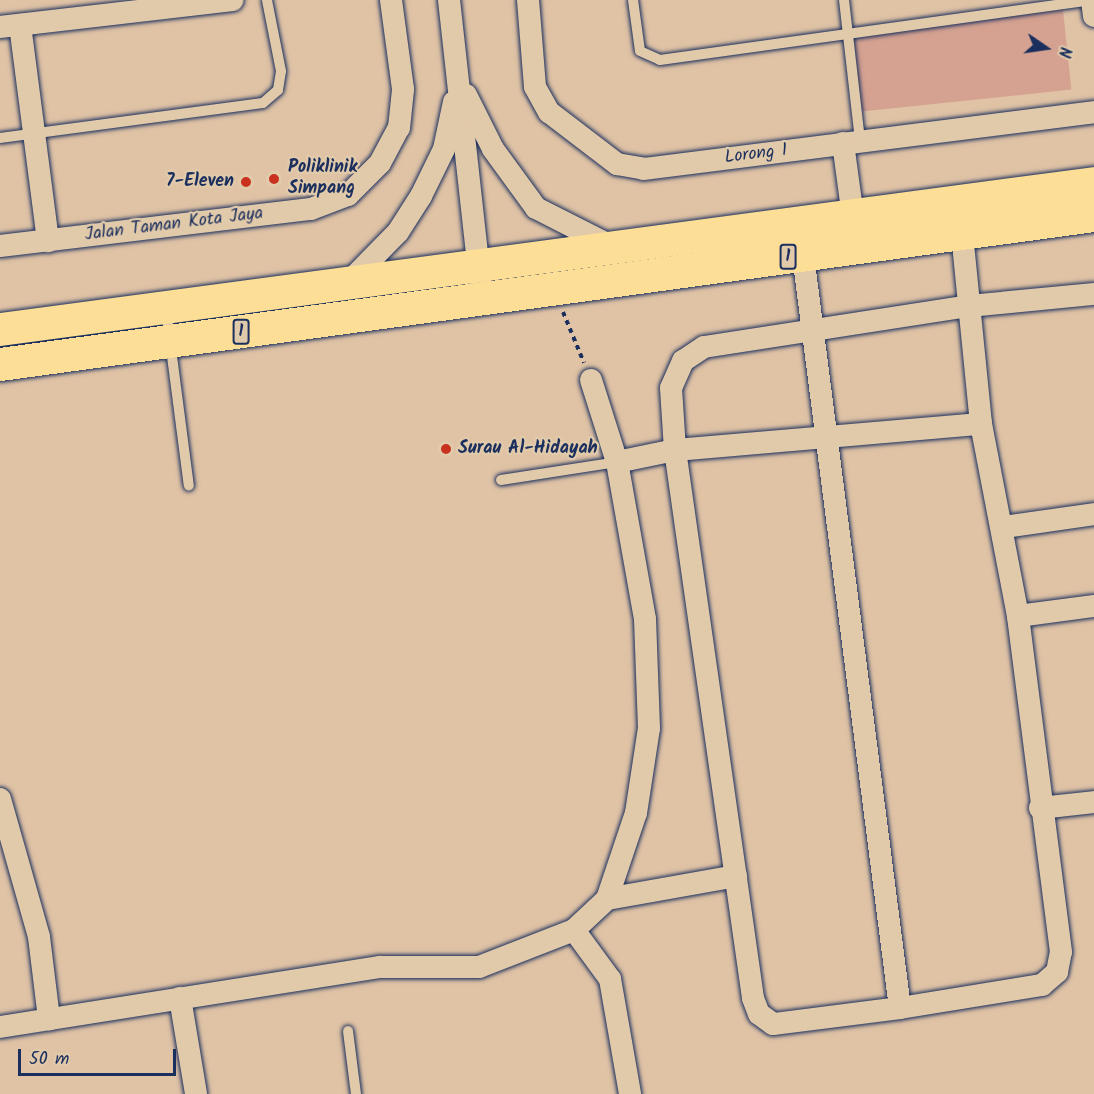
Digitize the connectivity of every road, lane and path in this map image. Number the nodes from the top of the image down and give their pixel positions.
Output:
1 (232, 0) edge
2 (267, 0) edge
3 (391, 0) edge
4 (449, 0) edge
5 (528, 0) edge
6 (633, 0) edge
7 (844, 0) edge
8 (1093, 0) edge
9 (171, 4) edge
10 (1094, 16) edge
11 (10, 26) edge
12 (848, 34) junction
13 (459, 80) junction
14 (1094, 111) edge
15 (34, 134) junction
16 (0, 138) edge
17 (852, 142) junction
18 (1094, 183) edge
19 (1094, 215) edge
20 (853, 216) junction
21 (962, 233) junction
22 (48, 240) junction
23 (0, 246) edge
24 (616, 247) junction
25 (803, 255) junction
26 (479, 265) junction
27 (349, 282) junction
28 (553, 289) junction
29 (1094, 294) edge
30 (482, 299) junction
31 (969, 306) junction
32 (166, 307) junction
33 (0, 329) edge
34 (811, 329) junction
35 (170, 341) junction
36 (0, 364) edge
37 (591, 380) joint
38 (981, 424) junction
39 (823, 441) junction
40 (675, 450) junction
41 (617, 462) junction
42 (501, 480) dead end
43 (189, 486) dead end
44 (1094, 514) edge
45 (1004, 527) junction
46 (1094, 606) edge
47 (1018, 616) junction
48 (0, 800) edge
49 (1094, 802) edge
50 (1040, 808) junction
51 (736, 876) junction
52 (607, 899) junction
53 (574, 930) junction
54 (180, 998) junction
55 (900, 1008) junction
56 (49, 1019) junction
57 (0, 1027) edge
58 (348, 1031) dead end
59 (196, 1094) edge
60 (356, 1094) edge
61 (630, 1094) edge

1 - 9 street
2 - 15 lane
3 - 22 street, Jalan Taman Kota Jaya
4 - 13 street
5 - 17 street, Lorong 1
6 - 12 lane
7 - 12 lane
8 - 10 street
8 - 12 lane
9 - 11 street
11 - 15 street
12 - 17 lane
13 - 24 street
13 - 26 street
13 - 27 street
14 - 17 street, Lorong 1
15 - 16 lane
15 - 22 street
17 - 20 street
18 - 20 highway, 1
19 - 21 highway, 1
20 - 24 highway, 1
21 - 25 highway, 1
21 - 31 street
22 - 23 street, Jalan Taman Kota Jaya
24 - 26 highway, 1
25 - 28 highway, 1
25 - 34 street
26 - 27 highway, 1
26 - 30 street
27 - 32 highway, 1
28 - 30 highway, 1
28 - 37 path
29 - 31 street
30 - 35 highway, 1
31 - 34 street
31 - 38 street
32 - 33 highway, 1
32 - 35 lane
34 - 39 street
34 - 40 street
35 - 36 highway, 1
35 - 43 lane
37 - 41 street
38 - 39 street
38 - 45 street
39 - 40 street
39 - 55 street
40 - 41 street
40 - 51 street
41 - 42 lane
41 - 52 street
44 - 45 street
45 - 47 street
46 - 47 street
47 - 50 street
48 - 56 street
49 - 50 street
50 - 55 street
51 - 52 street
51 - 55 street
52 - 53 street
53 - 54 street
53 - 61 street
54 - 56 street
54 - 59 street
56 - 57 street
58 - 60 lane

